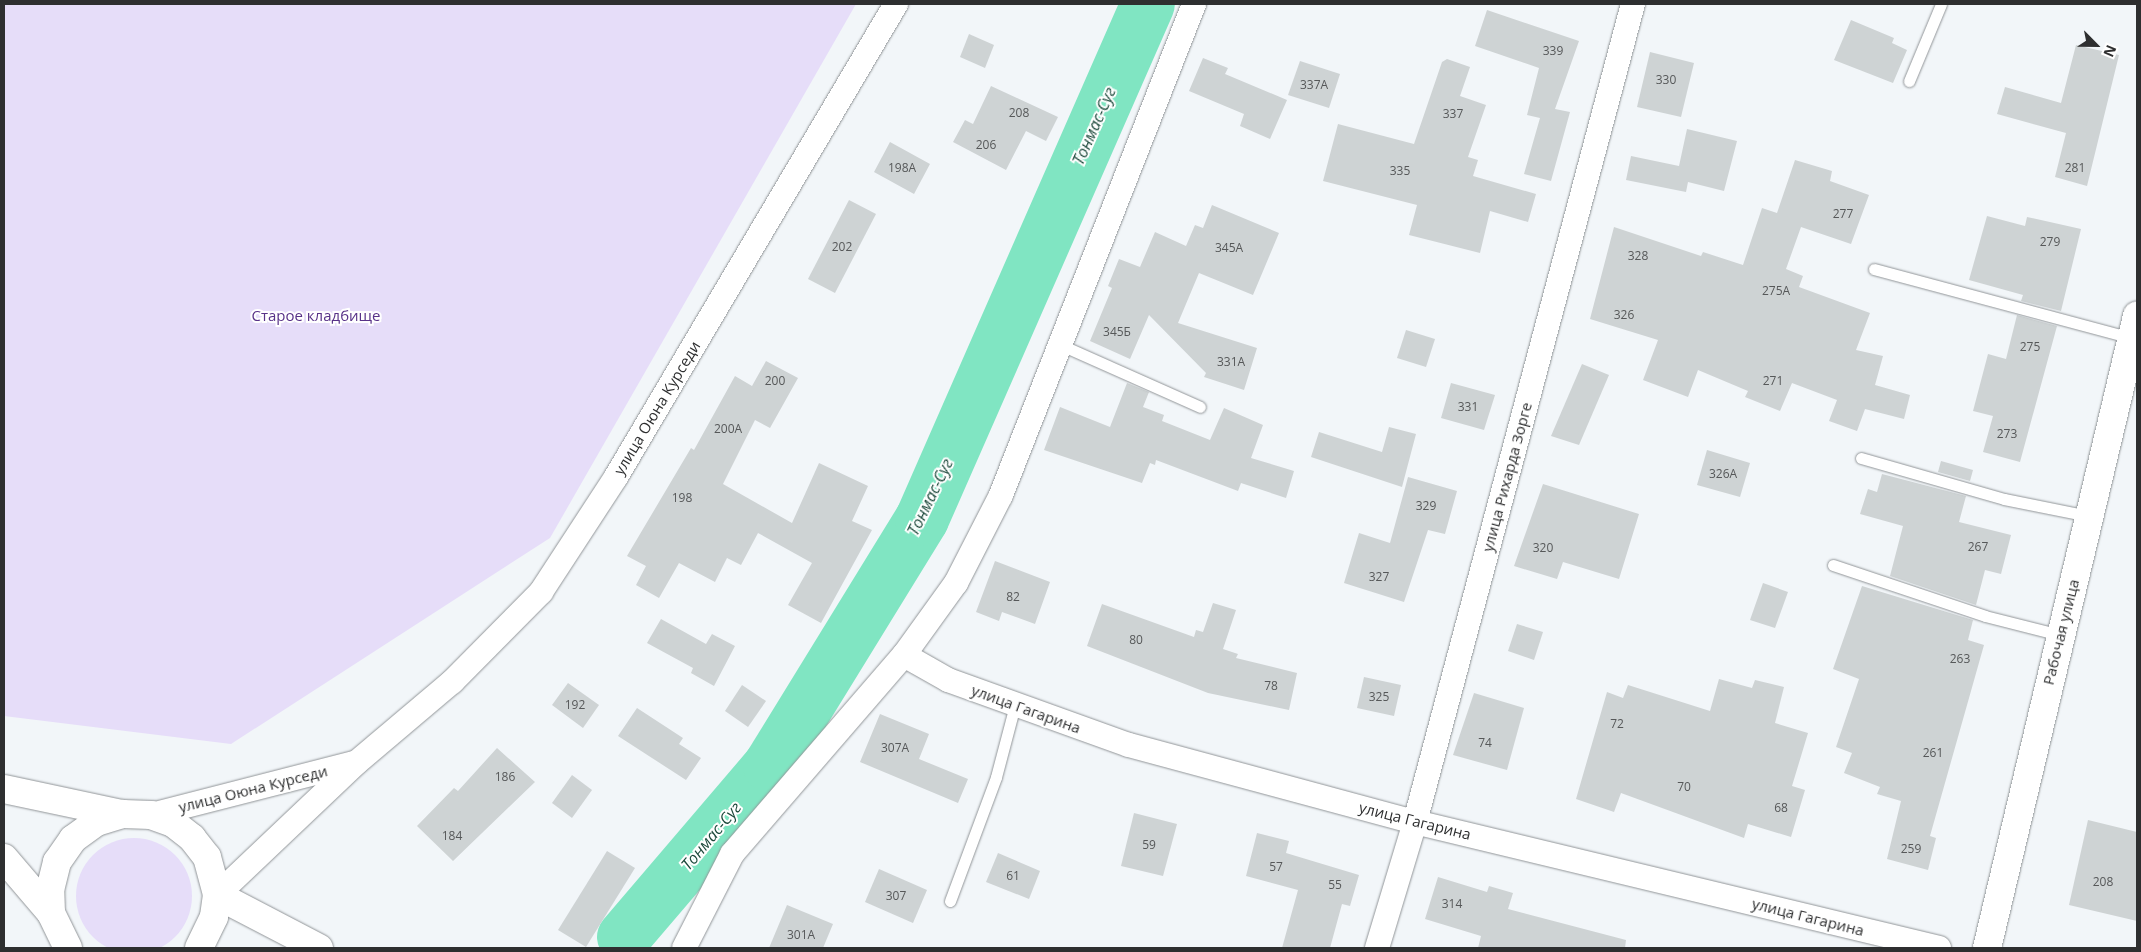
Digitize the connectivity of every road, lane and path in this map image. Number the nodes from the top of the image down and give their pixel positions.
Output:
1 (896, 4) edge
2 (1194, 4) edge
3 (1633, 4) edge
4 (1941, 4) edge
5 (1909, 81) dead end
6 (1874, 269) dead end
7 (2135, 327) edge
8 (1061, 345) junction
9 (1200, 407) dead end
10 (1861, 458) dead end
11 (2089, 516) junction
12 (1834, 565) dead end
13 (2060, 635) junction
14 (904, 655) junction
15 (1014, 705) junction
16 (356, 763) junction
17 (4, 789) edge
18 (123, 814) junction
19 (151, 815) junction
20 (1414, 822) junction
21 (4, 858) edge
22 (217, 895) junction
23 (950, 901) dead end
24 (51, 915) junction
25 (44, 948) edge
26 (68, 948) edge
27 (198, 948) edge
28 (319, 948) edge
29 (684, 948) edge
30 (1377, 948) edge
31 (1939, 948) edge
32 (1987, 948) edge

1 - 16 street, улица Оюна Курседи
2 - 8 street
3 - 20 street, улица Рихарда Зорге
4 - 5 lane
6 - 7 lane
7 - 11 main road, Рабочая улица
8 - 9 lane
8 - 14 street
10 - 11 lane
11 - 13 main road, Рабочая улица
12 - 13 lane
13 - 32 main road, Рабочая улица
14 - 15 street, улица Гагарина
14 - 29 street
15 - 20 street, улица Гагарина
15 - 23 lane
16 - 19 street, улица Оюна Курседи
16 - 22 street, улица Оюна Курседи
17 - 18 main road
18 - 19 main road
18 - 24 main road
19 - 22 main road
20 - 30 street, улица Рихарда Зорге
20 - 31 street, улица Гагарина
21 - 24 main road
22 - 27 main road
22 - 28 main road
24 - 25 main road
24 - 26 main road

